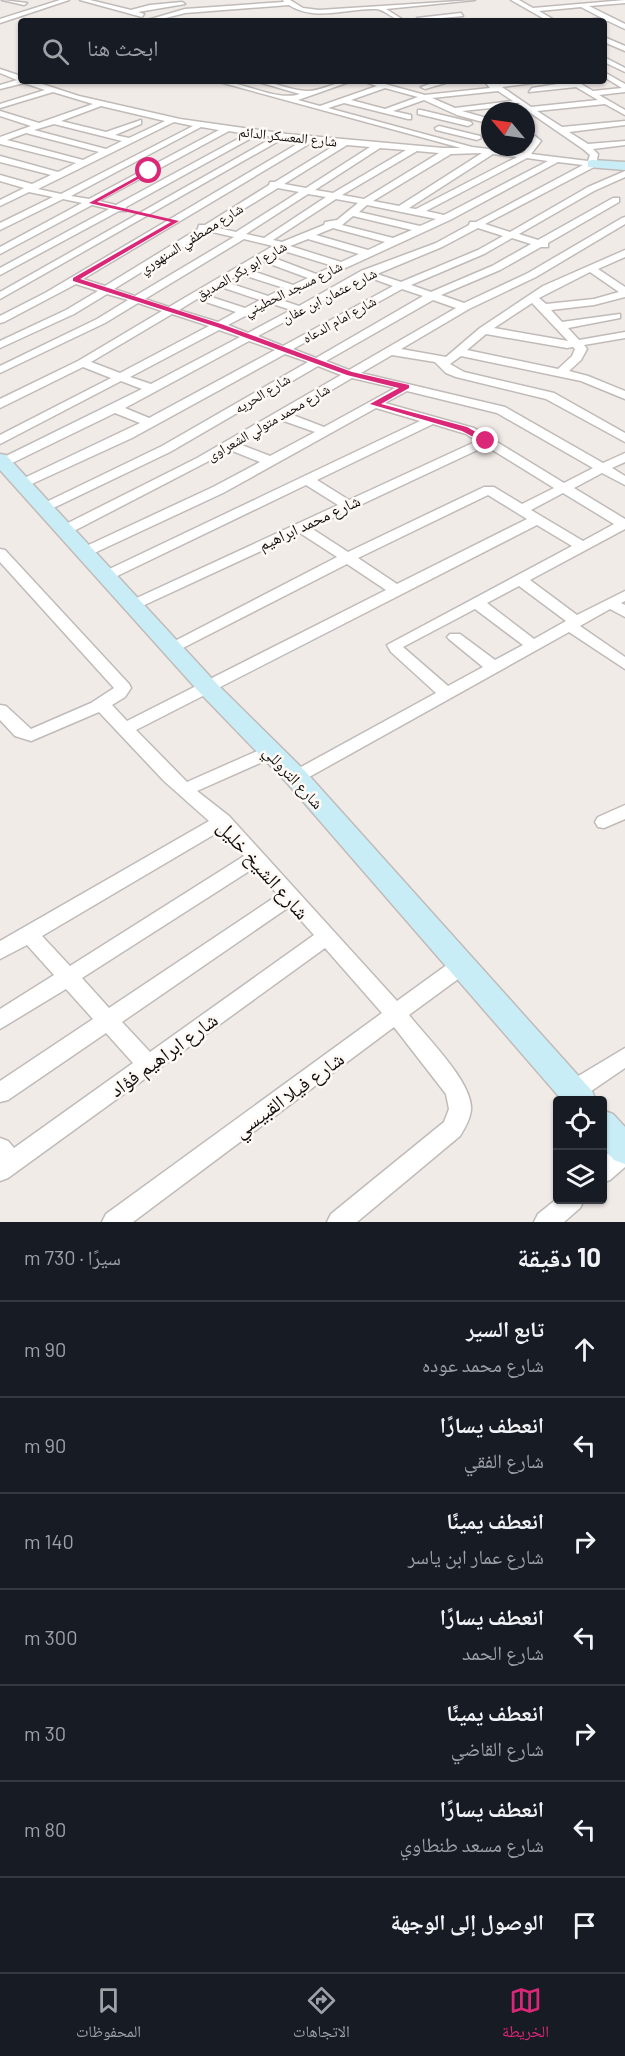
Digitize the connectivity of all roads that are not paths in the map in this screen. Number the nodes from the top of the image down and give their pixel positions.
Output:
1 (33, 0) edge
2 (62, 0) edge
3 (83, 0) edge
4 (358, 0) edge
5 (449, 0) edge
6 (472, 0) edge
7 (547, 0) edge
8 (572, 0) edge
9 (290, 1) edge
10 (516, 1) edge
11 (625, 1) edge
12 (9, 2) edge
13 (175, 2) edge
14 (602, 2) edge
15 (25, 3) junction
16 (140, 3) dead end
17 (230, 3) edge
18 (441, 3) junction
19 (0, 4) edge
20 (583, 5) junction
21 (48, 6) junction
22 (162, 6) junction
23 (422, 6) junction
24 (559, 7) junction
25 (625, 9) edge
26 (384, 10) junction
27 (407, 10) junction
28 (532, 10) junction
29 (308, 11) junction
30 (368, 12) junction
31 (333, 14) junction
32 (572, 14) dead end
33 (130, 16) junction
34 (442, 16) junction
35 (146, 17) edge
36 (625, 17) edge
37 (157, 18) joint
38 (314, 18) edge
39 (339, 18) edge
40 (398, 18) edge
41 (419, 18) edge
42 (432, 18) edge
43 (446, 18) edge
44 (547, 18) edge
45 (609, 19) junction
46 (1, 21) edge
47 (18, 26) edge
48 (624, 26) edge
49 (607, 29) edge
50 (607, 40) edge
51 (625, 42) edge
52 (614, 44) junction
53 (625, 52) edge
54 (607, 57) edge
55 (607, 60) edge
56 (621, 68) edge
57 (0, 71) edge
58 (607, 75) edge
59 (607, 77) edge
60 (18, 78) edge
61 (18, 82) edge
62 (35, 84) edge
63 (231, 84) edge
64 (238, 84) edge
65 (272, 84) edge
66 (280, 84) edge
67 (379, 84) edge
68 (393, 84) edge
69 (414, 84) dead end
70 (436, 84) edge
71 (468, 84) edge
72 (516, 84) edge
73 (570, 84) edge
74 (578, 84) edge
75 (235, 85) junction
76 (276, 85) junction
77 (336, 85) joint
78 (348, 85) edge
79 (494, 85) edge
80 (386, 86) junction
81 (0, 87) edge
82 (425, 87) junction
83 (475, 88) junction
84 (625, 88) edge
85 (435, 89) junction
86 (52, 90) junction
87 (556, 90) junction
88 (530, 92) junction
89 (365, 93) junction
90 (308, 94) junction
91 (444, 94) junction
92 (594, 95) junction
93 (512, 97) junction
94 (489, 98) junction
95 (571, 99) junction
96 (290, 100) junction
97 (343, 100) junction
98 (435, 101) junction
99 (625, 101) edge
100 (495, 102) edge
101 (520, 102) edge
102 (534, 102) edge
103 (607, 102) junction
104 (409, 103) junction
105 (303, 104) junction
106 (98, 105) junction
107 (0, 106) edge
108 (481, 107) edge
109 (320, 108) junction
110 (535, 109) edge
111 (454, 110) junction
112 (421, 112) junction
113 (535, 112) edge
114 (0, 113) edge
115 (390, 113) junction
116 (625, 113) edge
117 (408, 117) junction
118 (438, 117) junction
119 (117, 119) dead end
120 (481, 119) edge
121 (364, 120) junction
122 (53, 121) junction
123 (457, 121) junction
124 (138, 122) junction
125 (167, 123) junction
126 (625, 123) edge
127 (39, 126) junction
128 (198, 126) junction
129 (384, 126) junction
130 (439, 128) junction
131 (227, 129) junction
132 (0, 130) edge
133 (401, 130) junction
134 (27, 131) junction
135 (256, 132) junction
136 (625, 132) edge
137 (567, 134) junction
138 (15, 135) junction
139 (107, 135) junction
140 (284, 135) junction
141 (419, 135) junction
142 (535, 137) edge
143 (314, 138) junction
144 (481, 140) edge
145 (0, 141) edge
146 (130, 141) junction
147 (347, 141) junction
148 (481, 141) edge
149 (481, 142) edge
150 (481, 142) edge
151 (625, 142) edge
152 (481, 144) edge
153 (380, 145) junction
154 (119, 146) junction
155 (586, 147) junction
156 (416, 148) junction
157 (453, 148) junction
158 (625, 151) edge
159 (108, 152) junction
160 (150, 152) junction
161 (525, 156) joint
162 (177, 157) junction
163 (247, 157) junction
164 (0, 159) edge
165 (558, 159) junction
166 (593, 159) junction
167 (204, 162) junction
168 (275, 162) junction
169 (84, 163) junction
170 (124, 166) junction
171 (232, 166) junction
172 (625, 166) edge
173 (149, 171) junction
174 (625, 174) edge
175 (59, 176) junction
176 (0, 178) edge
177 (247, 179) junction
178 (277, 185) junction
179 (32, 189) junction
180 (307, 191) junction
181 (62, 196) junction
182 (334, 196) junction
183 (616, 200) dead end
184 (2, 201) edge
185 (365, 202) junction
186 (92, 203) junction
187 (121, 208) junction
188 (401, 209) junction
189 (418, 212) junction
190 (272, 213) junction
191 (351, 213) junction
192 (147, 214) junction
193 (447, 218) junction
194 (302, 219) junction
195 (625, 220) edge
196 (176, 221) junction
197 (333, 225) junction
198 (477, 225) junction
199 (0, 226) edge
200 (208, 228) junction
201 (420, 229) junction
202 (240, 235) junction
203 (306, 235) junction
204 (511, 235) junction
205 (0, 240) edge
206 (266, 241) junction
207 (393, 241) junction
208 (15, 243) junction
209 (541, 244) junction
210 (280, 245) junction
211 (0, 250) edge
212 (44, 250) junction
213 (571, 252) junction
214 (367, 253) junction
215 (625, 254) edge
216 (72, 257) junction
217 (261, 257) junction
218 (610, 261) junction
219 (339, 265) junction
220 (625, 266) edge
221 (592, 269) junction
222 (238, 270) junction
223 (0, 273) edge
224 (368, 274) junction
225 (316, 277) junction
226 (75, 280) junction
227 (218, 283) junction
228 (402, 285) junction
229 (293, 288) junction
230 (106, 290) junction
231 (624, 291) edge
232 (433, 295) junction
233 (0, 296) edge
234 (196, 296) junction
235 (532, 297) junction
236 (270, 299) junction
237 (137, 300) junction
238 (594, 302) junction
239 (465, 307) junction
240 (543, 308) junction
241 (301, 310) junction
242 (171, 311) junction
243 (246, 312) junction
244 (507, 314) junction
245 (621, 319) edge
246 (0, 320) edge
247 (219, 326) junction
248 (561, 326) junction
249 (484, 330) junction
250 (625, 334) edge
251 (249, 337) junction
252 (525, 337) junction
253 (578, 344) junction
254 (0, 345) edge
255 (283, 350) junction
256 (390, 351) junction
257 (458, 352) junction
258 (315, 362) junction
259 (441, 362) junction
260 (82, 363) junction
261 (524, 366) junction
262 (0, 370) edge
263 (561, 373) junction
264 (350, 374) junction
265 (120, 377) junction
266 (502, 384) junction
267 (406, 387) junction
268 (152, 388) junction
269 (625, 395) edge
270 (477, 403) junction
271 (0, 404) edge
272 (374, 404) junction
273 (115, 408) junction
274 (280, 415) junction
275 (432, 420) junction
276 (150, 423) junction
277 (325, 431) junction
278 (625, 438) edge
279 (486, 441) junction
280 (230, 445) junction
281 (1, 454) edge
282 (625, 457) edge
283 (270, 461) junction
284 (604, 468) junction
285 (625, 481) edge
286 (309, 482) junction
287 (23, 484) junction
288 (562, 489) junction
289 (347, 504) junction
290 (45, 508) junction
291 (522, 509) junction
292 (537, 519) junction
293 (625, 525) edge
294 (299, 526) junction
295 (65, 530) junction
296 (582, 546) junction
297 (85, 552) junction
298 (1, 555) edge
299 (347, 558) junction
300 (106, 576) junction
301 (519, 579) junction
302 (396, 590) junction
303 (618, 599) edge
304 (476, 602) junction
305 (133, 605) junction
306 (625, 612) edge
307 (573, 624) junction
308 (455, 637) dead end
309 (534, 646) junction
310 (172, 648) junction
311 (625, 664) edge
312 (494, 668) junction
313 (209, 689) junction
314 (447, 694) junction
315 (101, 704) junction
316 (0, 710) edge
317 (125, 729) junction
318 (270, 752) junction
319 (296, 777) junction
320 (184, 790) junction
321 (625, 810) edge
322 (223, 821) junction
323 (604, 822) dead end
324 (256, 858) junction
325 (290, 897) junction
326 (29, 934) junction
327 (326, 938) junction
328 (0, 951) edge
329 (462, 965) junction
330 (66, 978) junction
331 (396, 1014) junction
332 (0, 1020) edge
333 (106, 1022) junction
334 (625, 1057) edge
335 (148, 1065) junction
336 (0, 1093) edge
337 (577, 1096) edge
338 (607, 1130) edge
339 (625, 1152) edge
340 (4, 1160) edge
341 (607, 1169) edge
342 (567, 1204) edge
343 (114, 1222) edge
344 (339, 1222) edge
345 (546, 1222) edge

1 - 15 street
2 - 21 street
3 - 33 street
4 - 30 street
5 - 30 street
6 - 18 street
7 - 10 street
7 - 24 street
8 - 20 street
9 - 17 street
9 - 29 street
9 - 30 street
9 - 37 street
10 - 28 street
11 - 14 street
12 - 15 street
12 - 19 street
13 - 17 street
13 - 22 street
14 - 20 street
14 - 25 street
15 - 21 street
16 - 22 street
17 - 35 street
18 - 23 street
18 - 34 street
20 - 24 street
20 - 45 street
21 - 46 street
22 - 33 street
23 - 26 street
23 - 27 street
23 - 34 street
24 - 28 street
24 - 32 street
26 - 27 street
26 - 30 street
26 - 40 street
27 - 41 street
28 - 44 street
29 - 31 street
29 - 38 street
30 - 31 street
31 - 39 street
33 - 35 street
34 - 42 street
34 - 43 street
35 - 37 street
36 - 45 street
45 - 48 street
46 - 47 street
48 - 49 street
50 - 52 street
51 - 52 street
52 - 53 street
53 - 54 street
55 - 56 street
56 - 58 street
57 - 60 street, شارع المعسكر الدائم
59 - 84 street
61 - 81 street
62 - 86 street, شارع المعسكر الدائم
63 - 75 street
64 - 75 street
65 - 76 street
66 - 76 street
67 - 80 street
68 - 80 street
69 - 82 street
70 - 82 street
71 - 83 street
72 - 88 street
73 - 87 street
74 - 92 street
75 - 96 street
76 - 90 street
77 - 78 street
77 - 90 street
78 - 89 street
78 - 105 street
79 - 83 street
79 - 93 street
80 - 89 street
80 - 98 street
82 - 85 street
83 - 85 street
83 - 91 street
83 - 94 street
84 - 92 street
85 - 91 street
86 - 106 street, شارع المعسكر الدائم
86 - 107 street
87 - 88 street
87 - 95 street
88 - 93 street
89 - 97 street
89 - 104 street
90 - 96 street
91 - 98 street
92 - 95 street
92 - 103 street
93 - 101 street
94 - 98 street
94 - 100 street
95 - 102 street
96 - 105 street
97 - 109 street
97 - 115 street
98 - 104 street
98 - 111 street
98 - 112 street
98 - 115 street
99 - 103 street
103 - 110 street
103 - 116 street
104 - 115 street
105 - 109 street
106 - 122 street
106 - 125 street, شارع المعسكر الدائم
108 - 111 street
109 - 121 street
111 - 118 street
111 - 120 street
112 - 117 street
112 - 118 street
113 - 137 street
114 - 127 street
115 - 117 street
115 - 121 street
117 - 129 street
118 - 123 street
118 - 133 street
119 - 124 street
121 - 129 street
122 - 127 street
122 - 139 street
123 - 130 street
123 - 144 street
124 - 125 street
124 - 139 street
125 - 128 street, شارع المعسكر الدائم
125 - 146 street
126 - 137 street
127 - 134 street
128 - 131 street, شارع المعسكر الدائم
128 - 160 street
129 - 133 street
130 - 141 street
130 - 148 street
131 - 135 street, شارع المعسكر الدائم
131 - 162 street
132 - 138 street
133 - 141 street
134 - 138 street
134 - 159 street
135 - 140 street, شارع المعسكر الدائم
135 - 167 street
136 - 137 street
137 - 142 street
137 - 155 street
138 - 145 street
139 - 146 street
140 - 143 street, شارع المعسكر الدائم
140 - 163 street
141 - 157 street
143 - 147 street, شارع المعسكر الدائم
143 - 168 street
145 - 169 street
146 - 154 street
147 - 153 street, شارع المعسكر الدائم
147 - 178 street, شارع مصطفي السنهوري
149 - 157 street, شارع ابو بكر الصديق
150 - 157 street, شارع المعسكر الدائم
151 - 155 street
152 - 188 street
153 - 156 street, شارع المعسكر الدائم
153 - 180 street
154 - 159 street
154 - 160 street
155 - 166 street
156 - 157 street, شارع المعسكر الدائم
156 - 182 street
157 - 185 street, شارع ابو بكر الصديق
158 - 166 street
159 - 169 street
160 - 162 street
160 - 170 street
161 - 165 street
161 - 189 street
162 - 167 street
162 - 173 street
163 - 168 street
163 - 171 street
164 - 175 street
165 - 166 street
165 - 193 street, شارع مسجد الحطيني
166 - 172 street
166 - 174 street
166 - 198 street, شارع عثمان ابن عفان
167 - 171 street
167 - 187 street
168 - 177 street
169 - 175 street
170 - 173 street
170 - 181 street
171 - 192 street
173 - 186 street
174 - 204 street, شارع امام الدعاه
175 - 179 street
176 - 179 street
177 - 178 street
177 - 196 street
178 - 180 street
178 - 200 street, شارع مصطفي السنهوري
179 - 181 street
179 - 184 street
180 - 182 street
180 - 190 street
181 - 186 street
181 - 199 street
182 - 185 street
182 - 194 street
183 - 209 street, شارع الحريه
185 - 188 street
185 - 191 street, شارع ابو بكر الصديق
186 - 187 street
186 - 208 street
187 - 192 street
187 - 212 street
188 - 189 street
189 - 193 street
190 - 194 street
190 - 202 street
191 - 197 street, شارع ابو بكر الصديق
191 - 201 street
192 - 196 street
192 - 216 street
193 - 198 street
193 - 201 street, شارع مسجد الحطيني
194 - 197 street
194 - 206 street
195 - 213 street, شارع محمد متولي الشعراوى
196 - 200 street
196 - 226 street
197 - 203 street, شارع ابو بكر الصديق
197 - 207 street
198 - 204 street
198 - 224 street, شارع عثمان ابن عفان
200 - 202 street
200 - 230 street, شارع مصطفي السنهوري
201 - 207 street, شارع مسجد الحطيني
202 - 206 street
202 - 237 street
203 - 210 street, شارع ابو بكر الصديق
203 - 214 street
204 - 209 street
204 - 228 street, شارع امام الدعاه
205 - 208 street
206 - 210 street
207 - 214 street, شارع مسجد الحطيني
208 - 211 street
208 - 212 street
209 - 213 street
209 - 232 street, شارع الحريه
210 - 217 street, شارع ابو بكر الصديق
210 - 219 street
212 - 216 street
212 - 223 street
213 - 239 street, شارع محمد متولي الشعراوى
214 - 219 street, شارع مسجد الحطيني
215 - 218 street
216 - 233 street
217 - 222 street, شارع ابو بكر الصديق
217 - 225 street
218 - 220 street
218 - 221 street
219 - 224 street
219 - 225 street, شارع مسجد الحطيني
221 - 231 street
221 - 235 street
222 - 227 street, شارع ابو بكر الصديق
222 - 229 street
224 - 228 street
224 - 241 street, شارع عثمان ابن عفان
225 - 229 street, شارع مسجد الحطيني
226 - 230 street
226 - 246 street
227 - 234 street, شارع ابو بكر الصديق
227 - 236 street
228 - 232 street
228 - 255 street, شارع امام الدعاه
229 - 236 street, شارع مسجد الحطيني
230 - 237 street
230 - 254 street, شارع مصطفي السنهوري
231 - 238 street
232 - 239 street
232 - 258 street, شارع الحريه
234 - 242 street, شارع ابو بكر الصديق
234 - 243 street
235 - 240 street
235 - 244 street
236 - 241 street
236 - 243 street, شارع مسجد الحطيني
237 - 242 street
237 - 262 street
238 - 240 street
238 - 245 street
239 - 256 street, شارع محمد متولي الشعراوى
240 - 248 street
241 - 251 street, شارع عثمان ابن عفان
242 - 247 street
242 - 260 street, شارع ابو بكر الصديق
243 - 247 street, شارع مسجد الحطيني
244 - 249 street
244 - 252 street
245 - 248 street
247 - 251 street
247 - 265 street, شارع مسجد الحطيني
248 - 253 street
249 - 252 street
249 - 257 street
250 - 253 street
251 - 255 street
251 - 268 street, شارع عثمان ابن عفان
252 - 253 street
253 - 263 street
255 - 258 street
255 - 276 street, شارع امام الدعاه
256 - 259 street
256 - 264 street, شارع محمد متولي الشعراوى
257 - 259 street
257 - 261 street
258 - 264 street
258 - 290 street, شارع الحريه
259 - 266 street
260 - 265 street
260 - 271 street, شارع ابو بكر الصديق
261 - 263 street
261 - 266 street
263 - 269 street
264 - 267 street
264 - 274 street, شارع محمد متولي الشعراوى
265 - 268 street
265 - 281 street, شارع مسجد الحطيني
266 - 270 street
266 - 278 street
267 - 270 street
267 - 272 street
268 - 273 street, شارع عثمان ابن عفان
270 - 284 street
272 - 275 street
272 - 277 street
273 - 276 street
273 - 281 street, شارع عثمان ابن عفان
274 - 277 street
274 - 280 street, شارع محمد متولي الشعراوى
275 - 279 street
275 - 286 street
276 - 287 street, شارع امام الدعاه
277 - 283 street
279 - 288 street
279 - 289 street, شارع محمد ابراهيم
280 - 283 street
280 - 295 street, شارع محمد متولي الشعراوى
281 - 287 street, شارع التروللي
282 - 284 street
283 - 297 street
284 - 285 street
284 - 288 street
286 - 289 street
286 - 300 street
287 - 290 street, شارع التروللي
288 - 291 street
288 - 293 street
289 - 294 street, شارع محمد ابراهيم
290 - 295 street, شارع التروللي
291 - 292 street
291 - 299 street
292 - 296 street
292 - 302 street
293 - 296 street
294 - 299 street
294 - 305 street, شارع محمد ابراهيم
295 - 297 street, شارع التروللي
296 - 301 street
297 - 300 street, شارع التروللي
298 - 315 street
299 - 302 street
299 - 310 street
300 - 305 street, شارع التروللي
301 - 304 street
301 - 307 street
302 - 313 street
303 - 306 street
303 - 307 street
304 - 309 street
304 - 314 street
305 - 310 street, شارع التروللي
307 - 309 street
307 - 311 street
308 - 312 street
309 - 312 street
310 - 313 street, شارع التروللي
312 - 314 street
313 - 317 street
313 - 318 street, شارع التروللي
314 - 319 street
315 - 316 street
315 - 317 street, شارع الشيخ خليل
317 - 320 street, شارع الشيخ خليل
318 - 319 street, شارع التروللي
318 - 320 street
319 - 329 street, شارع التروللي
320 - 322 street, شارع الشيخ خليل
321 - 323 street
322 - 324 street, شارع الشيخ خليل
322 - 326 street
324 - 325 street, شارع الشيخ خليل
324 - 330 street
325 - 327 street, شارع الشيخ خليل
325 - 333 street
326 - 328 street
326 - 330 street
327 - 331 street, شارع الشيخ خليل
327 - 335 street, شارع ابراهيم فؤاد
329 - 331 street, شارع فيلا القبيسي
329 - 337 street, شارع التروللي
330 - 332 street
330 - 333 street
331 - 343 street, شارع فيلا القبيسي
331 - 344 street, شارع الشيخ خليل
333 - 335 street
333 - 336 street
334 - 337 street
335 - 340 street, شارع ابراهيم فؤاد
338 - 339 street
339 - 341 street
342 - 345 street

